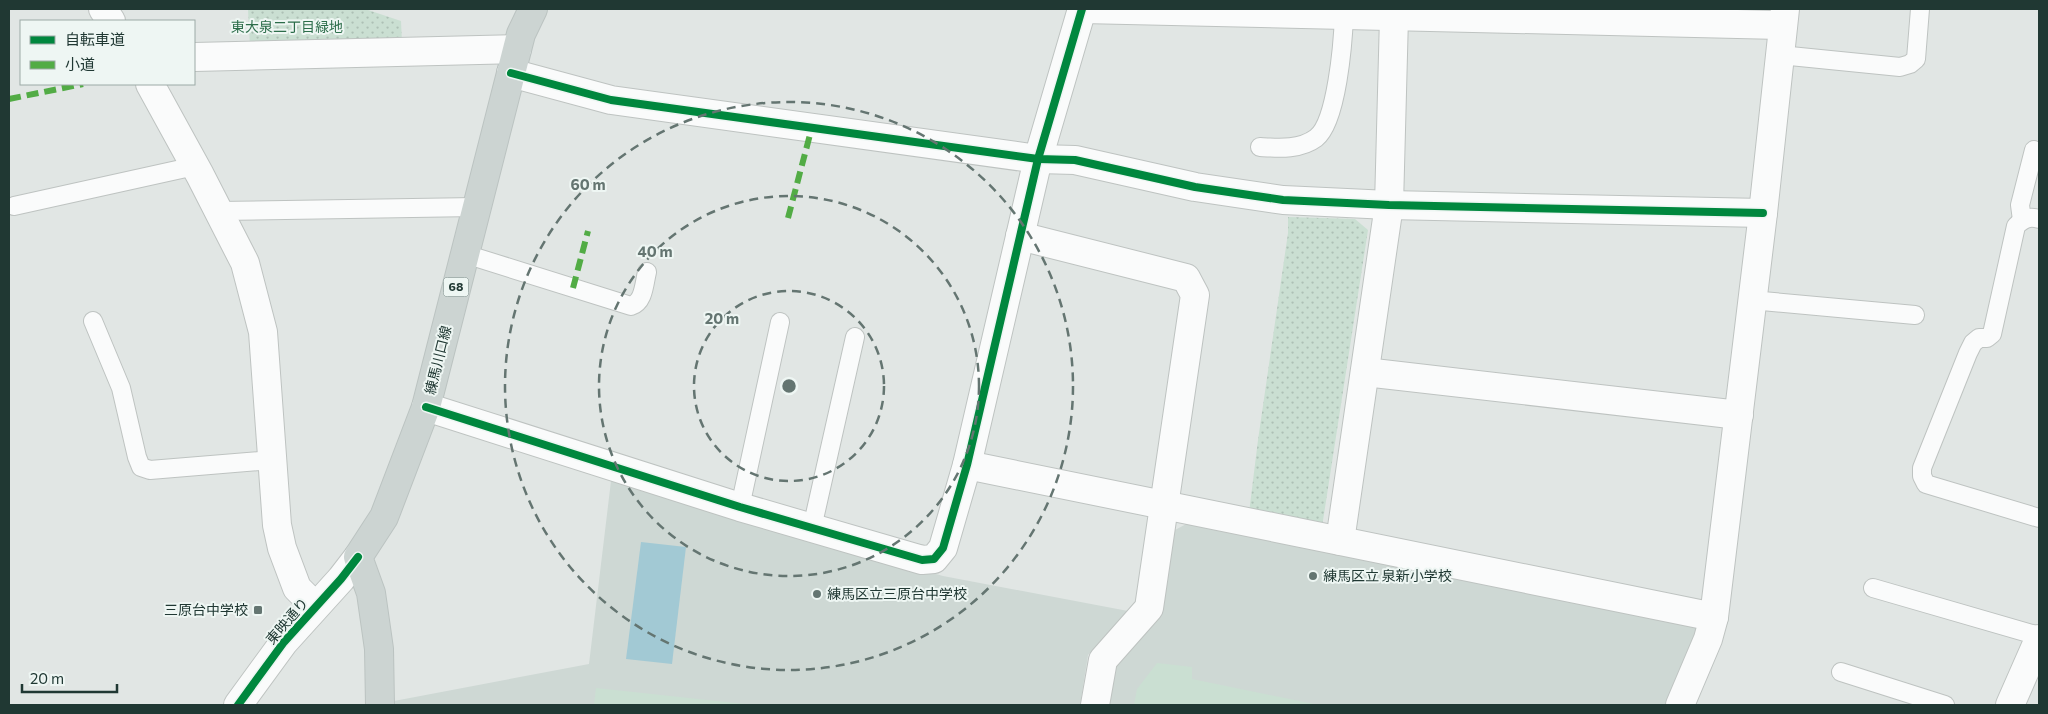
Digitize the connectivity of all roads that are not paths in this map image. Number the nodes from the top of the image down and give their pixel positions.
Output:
1 (103, 9) edge
2 (533, 9) edge
3 (1082, 9) edge
4 (1920, 9) edge
5 (1344, 16) junction
6 (1394, 17) junction
7 (1784, 17) edge
8 (110, 20) edge
9 (1780, 55) junction
10 (195, 57) edge
11 (514, 61) junction
12 (151, 85) edge
13 (1260, 147) dead end
14 (2034, 150) dead end
15 (1038, 159) junction
16 (195, 166) junction
17 (1389, 205) junction
18 (14, 206) dead end
19 (476, 208) junction
20 (218, 211) junction
21 (1763, 213) junction
22 (2031, 220) edge
23 (1020, 236) junction
24 (464, 254) junction
25 (647, 272) dead end
26 (1752, 300) junction
27 (1915, 315) dead end
28 (93, 321) dead end
29 (780, 322) dead end
30 (855, 337) dead end
31 (1365, 372) junction
32 (426, 407) junction
33 (1739, 416) junction
34 (272, 460) junction
35 (967, 465) junction
36 (1165, 505) junction
37 (740, 507) junction
38 (2039, 518) edge
39 (812, 528) junction
40 (1340, 541) junction
41 (358, 556) junction
42 (1873, 588) dead end
43 (315, 606) junction
44 (1714, 617) junction
45 (2039, 638) edge
46 (1842, 672) dead end
47 (238, 705) edge
48 (380, 705) edge
49 (1096, 705) edge
50 (1680, 705) edge
51 (1945, 705) edge
52 (2010, 705) edge

1 - 8 street
2 - 11 main road, 練馬川口線 / 68
3 - 5 street
3 - 15 street
4 - 9 lane
5 - 6 street
5 - 13 lane
6 - 7 street
6 - 17 street
7 - 9 street
9 - 21 street
10 - 11 street
11 - 15 street
11 - 19 main road, 練馬川口線 / 68
12 - 16 street
14 - 22 lane
15 - 17 street
15 - 23 street
16 - 18 lane
16 - 20 street
17 - 21 street
17 - 31 street
19 - 20 lane
19 - 24 main road, 練馬川口線 / 68
20 - 34 street
21 - 26 street
22 - 38 lane
23 - 35 street
23 - 36 street
24 - 25 lane
24 - 32 main road, 練馬川口線 / 68
26 - 27 lane
26 - 33 street
28 - 34 lane
29 - 37 lane
30 - 39 lane
31 - 33 street
31 - 40 street
32 - 37 street
32 - 41 main road, 練馬川口線 / 68
33 - 44 street
34 - 43 street
35 - 36 street
35 - 39 street
36 - 40 street
36 - 49 street
37 - 39 street
40 - 44 street
41 - 43 street, 東映通り
41 - 48 main road
42 - 45 lane
43 - 47 street, 東映通り
44 - 50 street
45 - 52 street
46 - 51 lane

